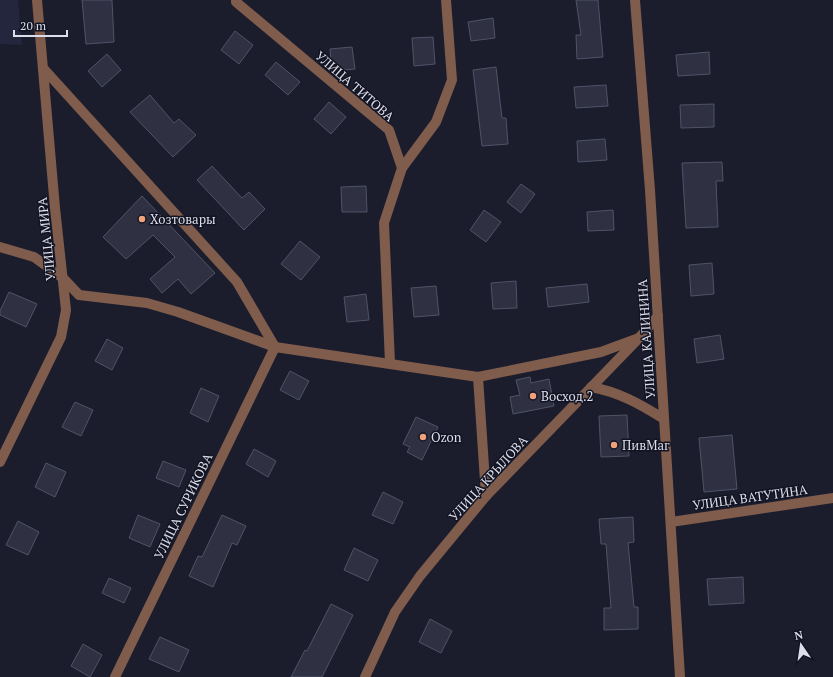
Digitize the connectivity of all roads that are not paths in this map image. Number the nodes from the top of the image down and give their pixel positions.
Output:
1 (37, 0) edge
2 (236, 0) edge
3 (446, 0) edge
4 (635, 0) edge
5 (43, 68) junction
6 (402, 168) junction
7 (0, 247) edge
8 (63, 278) junction
9 (658, 316) junction
10 (639, 338) junction
11 (275, 347) junction
12 (390, 363) junction
13 (478, 377) junction
14 (591, 387) junction
15 (664, 419) junction
16 (0, 462) edge
17 (486, 496) junction
18 (833, 498) edge
19 (671, 522) junction
20 (115, 677) edge
21 (365, 677) edge
22 (680, 677) edge

1 - 5 street, УЛИЦА МИРА
2 - 6 street, УЛИЦА ТИТОВА
3 - 6 street
4 - 9 street, УЛИЦА КАЛИНИНА
5 - 8 street, УЛИЦА МИРА
5 - 11 street
6 - 12 street
7 - 8 street
8 - 11 street
8 - 16 street, УЛИЦА МИРА
9 - 10 street, УЛИЦА КРЫЛОВА
9 - 15 street, УЛИЦА КАЛИНИНА
10 - 13 street
10 - 14 street, УЛИЦА КРЫЛОВА
11 - 12 street
11 - 20 street, УЛИЦА СУРИКОВА
12 - 13 street
13 - 17 street
14 - 15 street
14 - 17 street, УЛИЦА КРЫЛОВА
15 - 19 street, УЛИЦА КАЛИНИНА
17 - 21 street, УЛИЦА КРЫЛОВА
18 - 19 street, УЛИЦА ВАТУТИНА
19 - 22 street, УЛИЦА КАЛИНИНА

